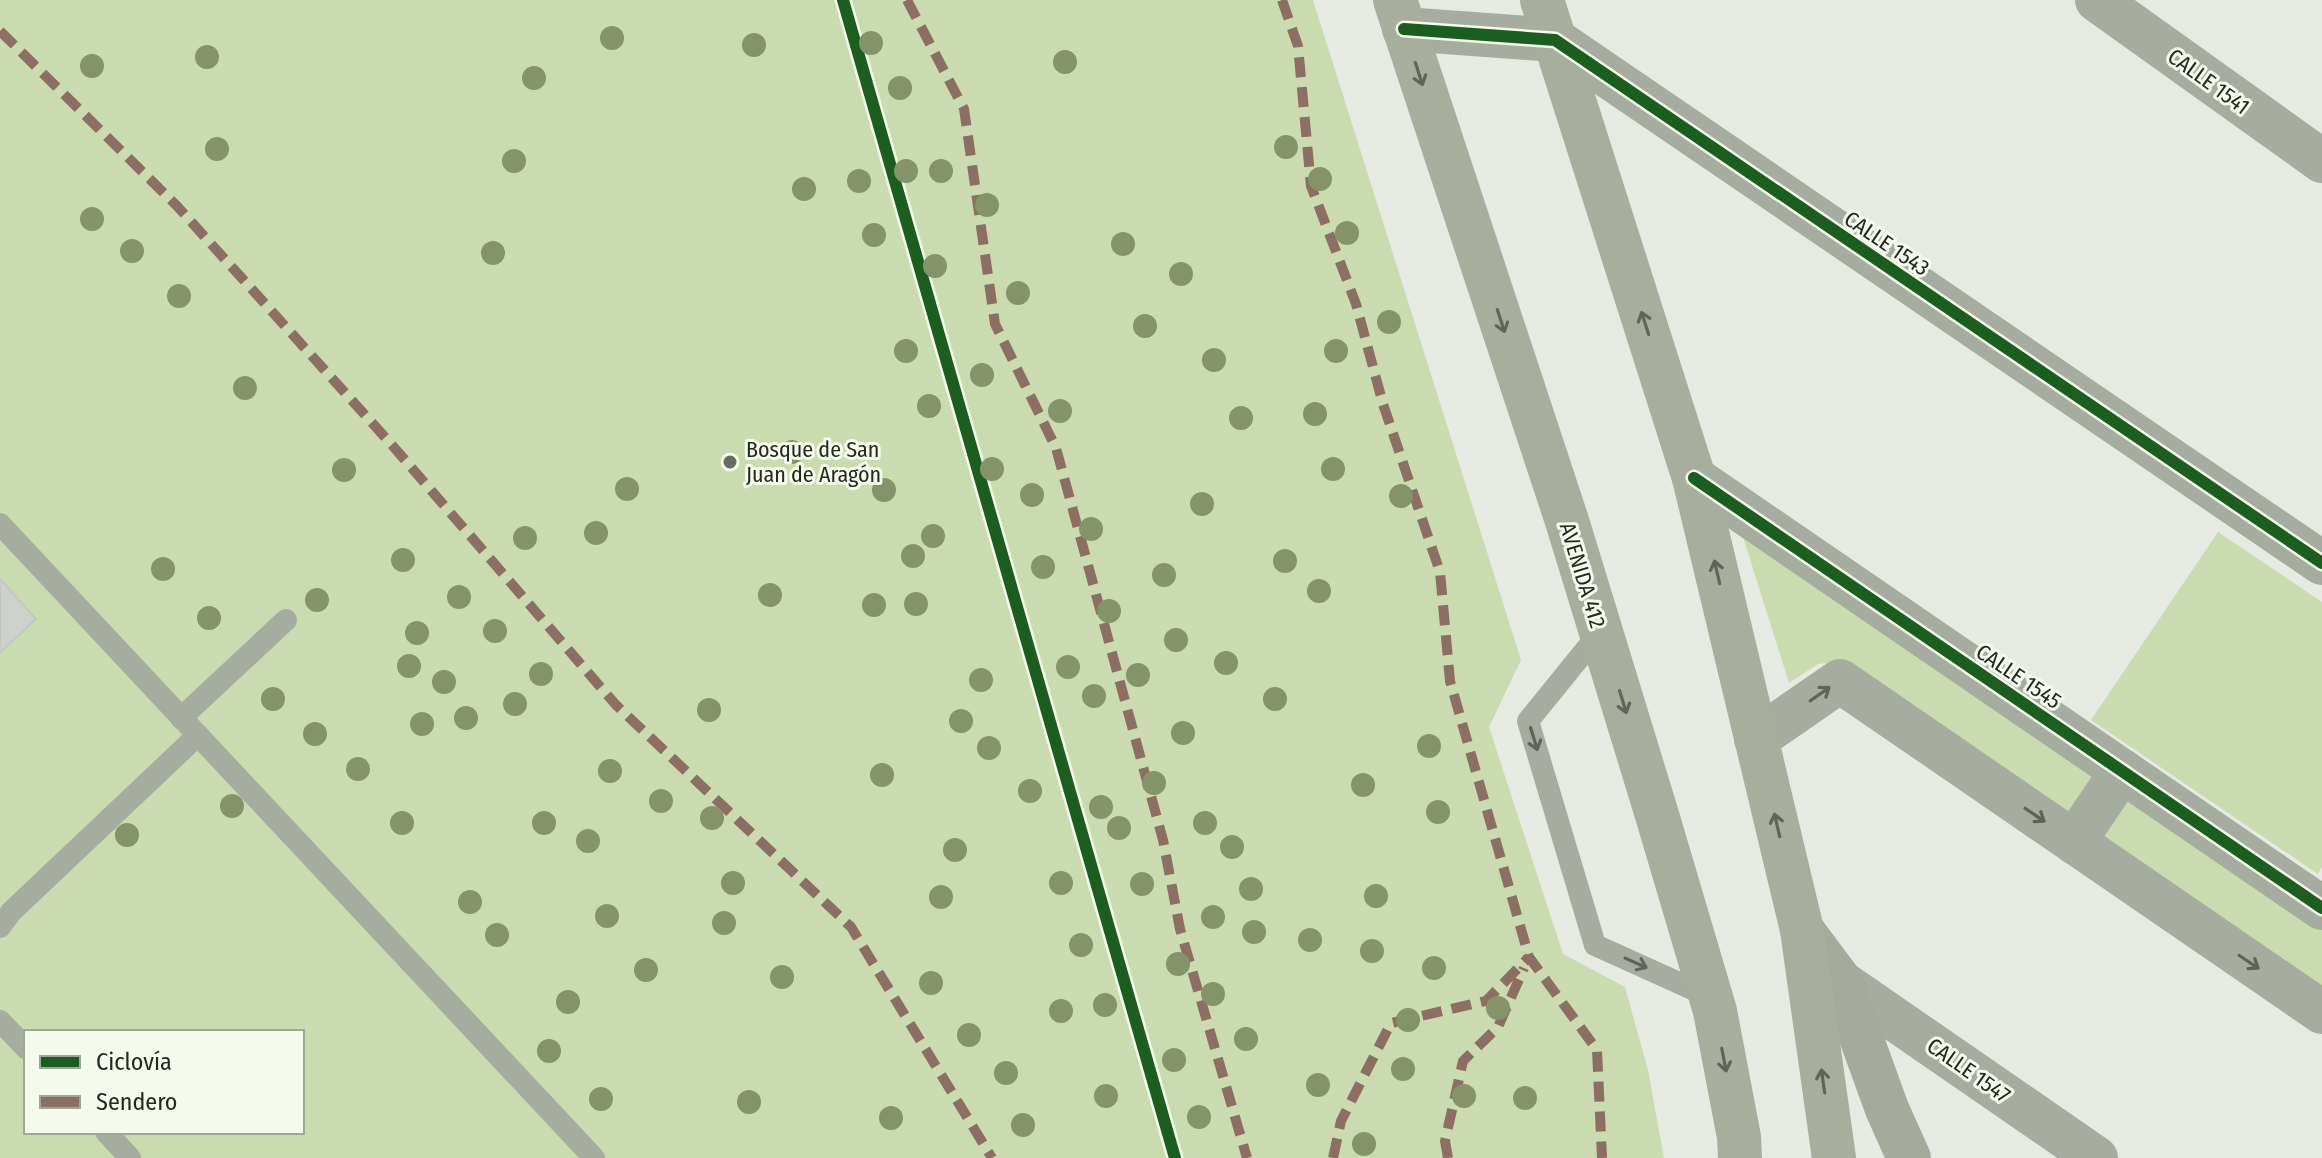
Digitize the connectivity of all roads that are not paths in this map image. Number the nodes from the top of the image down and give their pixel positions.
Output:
1 (2097, 0) edge
2 (1399, 14) edge
3 (1548, 20) edge
4 (2322, 161) edge
5 (1694, 478) junction
6 (0, 524) edge
7 (2322, 563) edge
8 (286, 620) dead end
9 (1601, 631) junction
10 (181, 718) junction
11 (198, 735) junction
12 (1756, 739) junction
13 (2122, 771) junction
14 (2074, 842) junction
15 (2322, 908) edge
16 (0, 927) edge
17 (1802, 930) junction
18 (1841, 982) junction
19 (1711, 997) junction
20 (2322, 1012) edge
21 (0, 1021) edge
22 (24, 1046) edge
23 (1887, 1109) junction
24 (108, 1134) edge
25 (130, 1158) edge
26 (594, 1158) edge
27 (1740, 1158) edge
28 (1834, 1158) edge
29 (1890, 1158) edge
30 (1909, 1158) edge
31 (2096, 1158) edge

1 - 4 street, CALLE 1541
2 - 3 street
2 -> 9 main road, AVENIDA 412
5 -> 3 main road
3 - 7 street, CALLE 1543
12 -> 5 main road
5 - 13 street, CALLE 1545
6 - 10 lane
8 - 10 lane
9 -> 19 main road, AVENIDA 412
9 -> 19 lane
10 - 11 lane
11 - 16 lane
11 - 26 lane
12 -> 14 street
17 -> 12 main road
13 - 14 street
13 - 15 street, CALLE 1545
14 -> 20 street
17 - 18 street
28 -> 17 main road
18 - 23 street
18 - 31 street, CALLE 1547
19 -> 27 main road, AVENIDA 412
21 - 22 lane
23 - 29 street
23 - 30 street
24 - 25 lane

